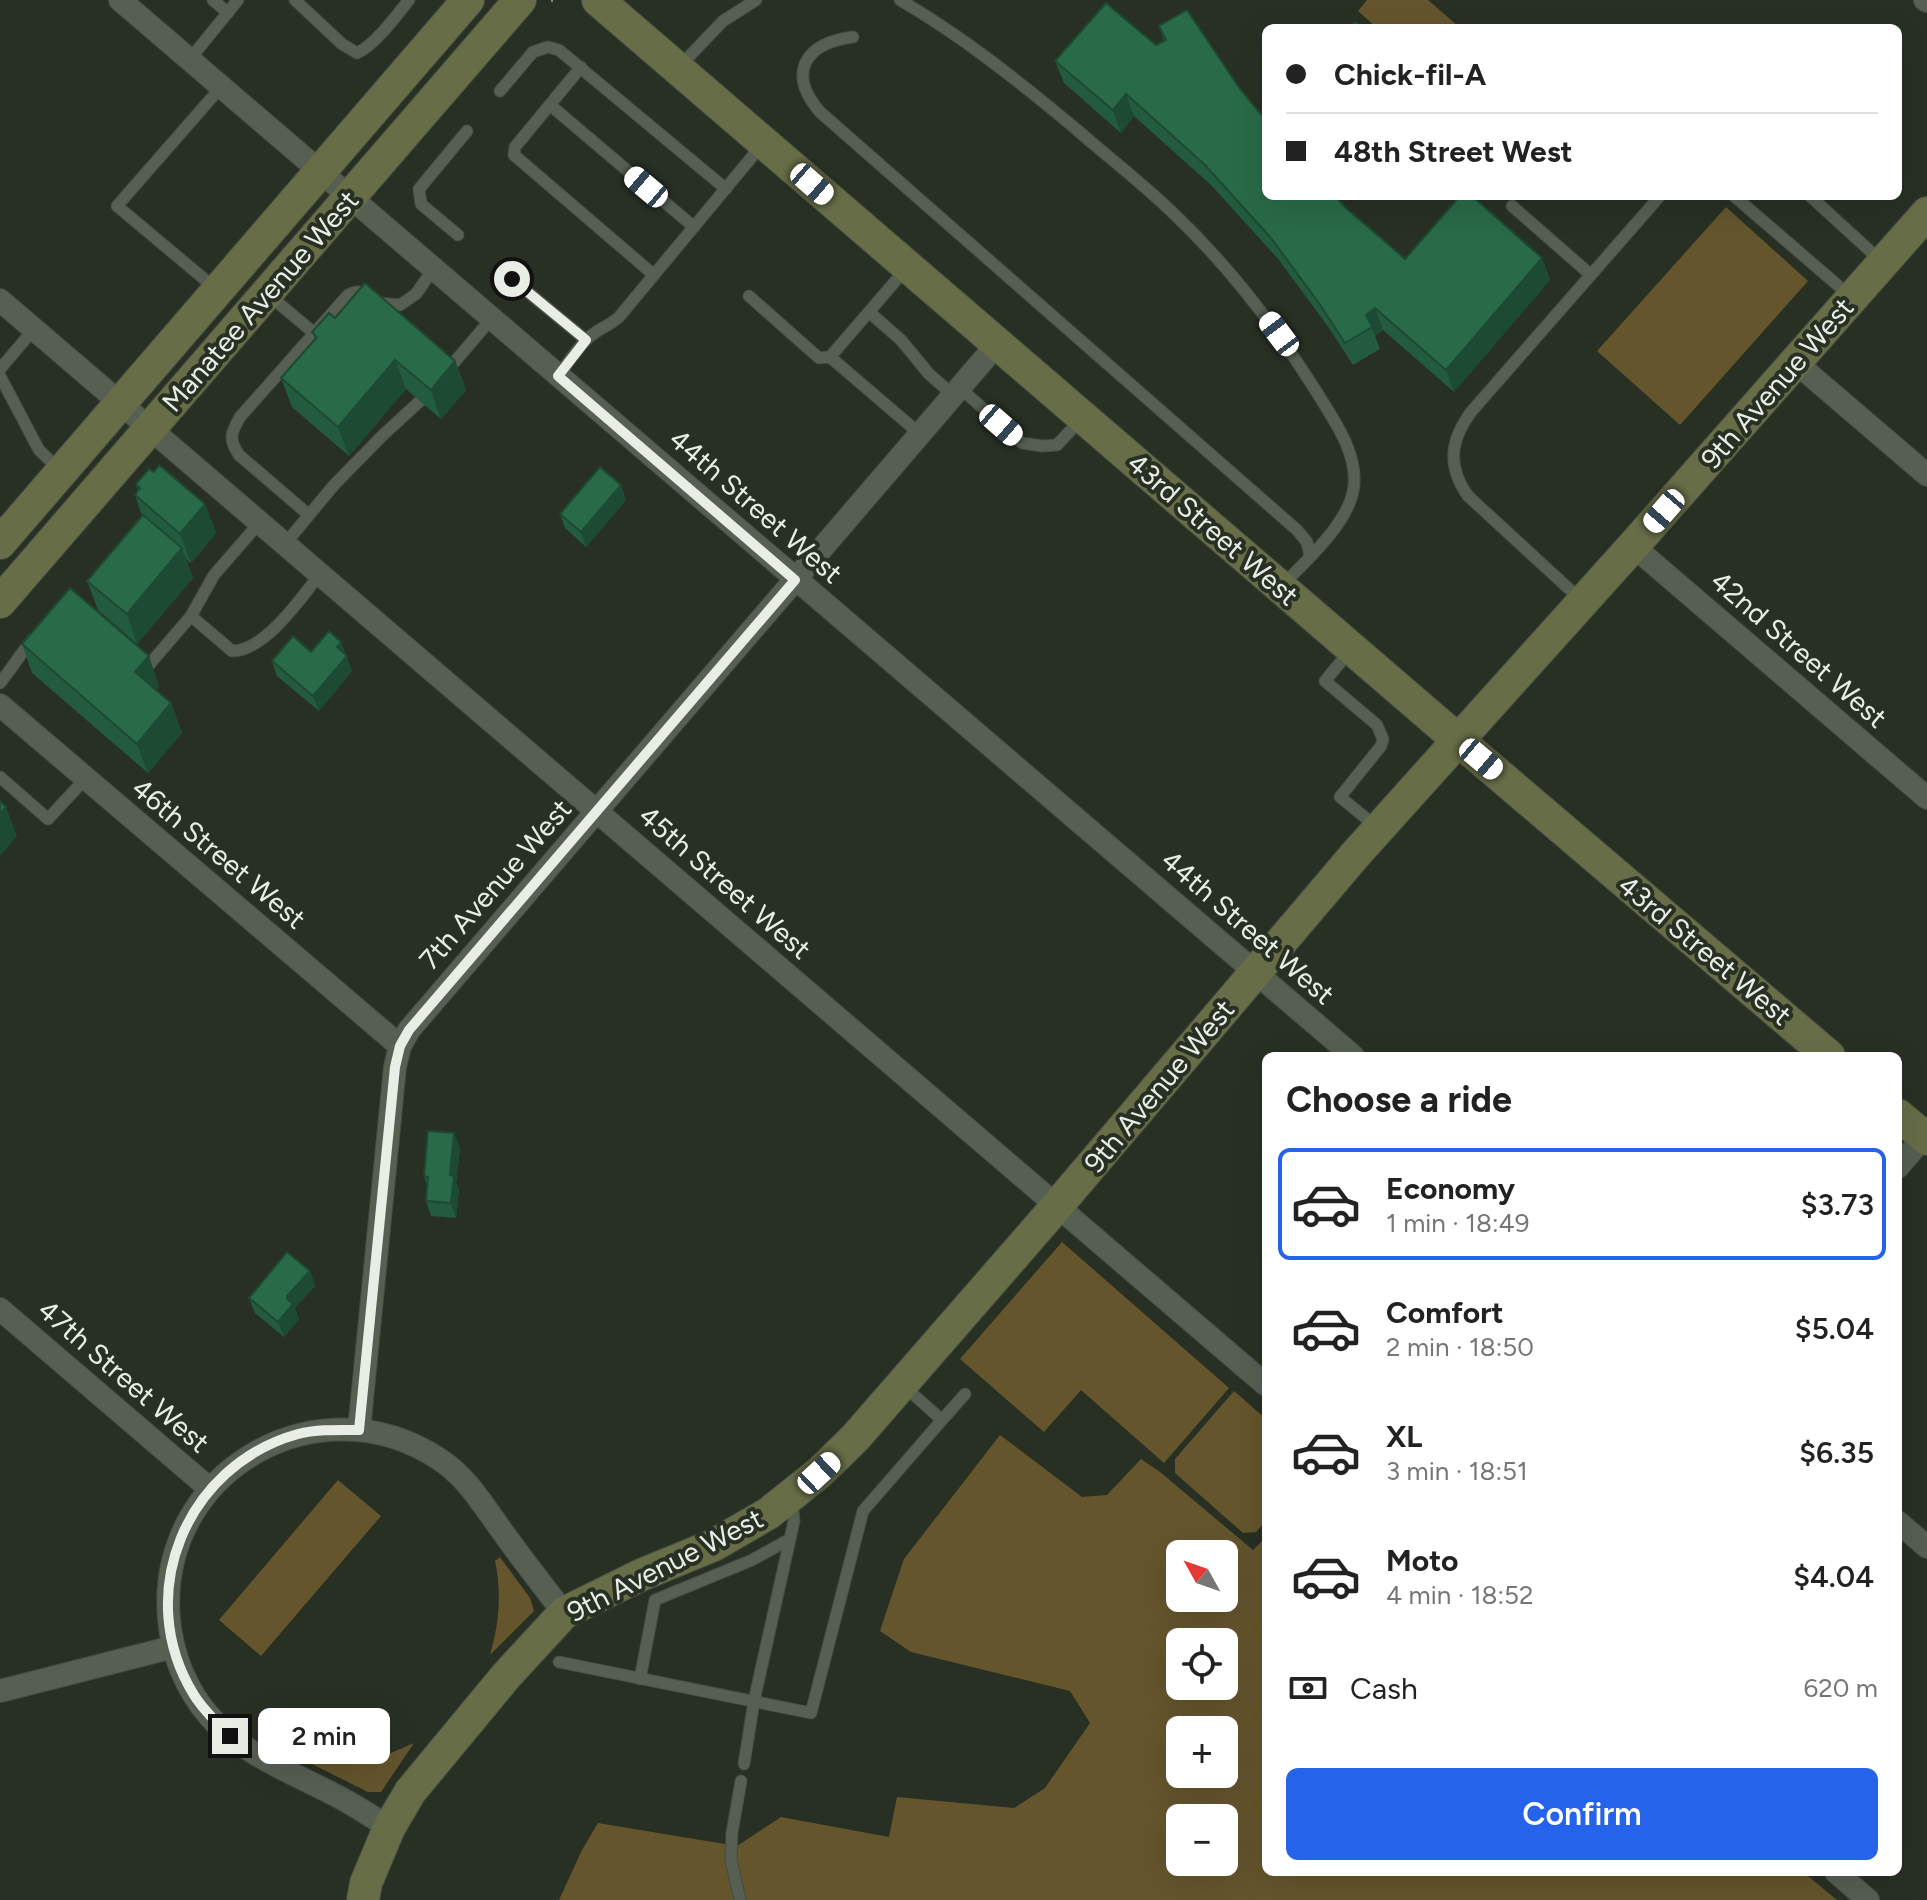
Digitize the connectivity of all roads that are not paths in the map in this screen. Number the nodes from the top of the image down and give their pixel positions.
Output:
1 (120, 0) edge
2 (213, 0) edge
3 (238, 0) edge
4 (295, 0) edge
5 (409, 0) edge
6 (468, 0) edge
7 (520, 0) edge
8 (598, 0) edge
9 (756, 0) edge
10 (900, 0) edge
11 (228, 13) junction
12 (853, 37) dead end
13 (190, 59) junction
14 (581, 67) junction
15 (678, 69) junction
16 (222, 86) junction
17 (500, 91) dead end
18 (550, 105) junction
19 (467, 131) dead end
20 (764, 143) junction
21 (321, 172) junction
22 (726, 189) junction
23 (350, 196) junction
24 (1657, 200) edge
25 (1739, 200) edge
26 (1814, 200) edge
27 (1512, 206) dead end
28 (1927, 213) edge
29 (694, 227) junction
30 (458, 235) dead end
31 (1883, 263) junction
32 (908, 266) junction
33 (434, 268) junction
34 (654, 275) junction
35 (1591, 275) junction
36 (512, 279) dead end
37 (218, 291) junction
38 (266, 294) junction
39 (749, 296) dead end
40 (1852, 298) junction
41 (0, 300) edge
42 (869, 312) junction
43 (492, 318) junction
44 (34, 329) junction
45 (314, 333) junction
46 (586, 340) junction
47 (998, 343) junction
48 (830, 357) junction
49 (1795, 362) junction
50 (0, 369) edge
51 (445, 373) edge
52 (0, 376) edge
53 (558, 376) junction
54 (956, 392) junction
55 (420, 401) edge
56 (121, 403) junction
57 (1083, 417) junction
58 (150, 428) junction
59 (920, 434) junction
60 (62, 471) junction
61 (1927, 475) edge
62 (309, 515) junction
63 (260, 522) junction
64 (0, 543) edge
65 (285, 544) junction
66 (1633, 546) junction
67 (1310, 556) junction
68 (320, 574) junction
69 (795, 580) junction
70 (1281, 587) junction
71 (1583, 601) junction
72 (0, 602) edge
73 (191, 616) junction
74 (37, 633) edge
75 (1352, 648) junction
76 (137, 656) edge
77 (0, 683) edge
78 (0, 705) edge
79 (1458, 740) junction
80 (0, 777) edge
81 (86, 778) junction
82 (1927, 798) edge
83 (597, 811) junction
84 (1378, 829) junction
85 (1256, 973) junction
86 (400, 1046) junction
87 (1348, 1052) edge
88 (1824, 1052) edge
89 (1902, 1118) edge
90 (1926, 1136) edge
91 (1902, 1163) edge
92 (1057, 1206) junction
93 (0, 1309) edge
94 (1262, 1382) edge
95 (902, 1384) junction
96 (965, 1394) dead end
97 (942, 1420) junction
98 (359, 1430) junction
99 (210, 1489) junction
100 (791, 1496) junction
101 (1902, 1525) edge
102 (790, 1539) junction
103 (1927, 1547) edge
104 (564, 1613) junction
105 (173, 1647) junction
106 (559, 1662) dead end
107 (640, 1679) junction
108 (0, 1691) edge
109 (754, 1701) junction
110 (744, 1764) dead end
111 (741, 1781) dead end
112 (389, 1828) junction
113 (1841, 1876) edge
114 (363, 1900) edge
115 (740, 1900) edge
116 (1868, 1900) edge

1 - 13 street, 44th Street West
2 - 11 lane
3 - 11 lane
4 - 5 lane
6 - 21 street, Manatee Avenue West
7 - 23 street, Manatee Avenue West
8 - 15 street, 43rd Street West
9 - 15 lane
10 - 67 lane
11 - 13 lane
12 - 67 lane
13 - 16 street, 44th Street West
14 - 17 lane
14 - 18 lane
14 - 22 lane
15 - 20 street, 43rd Street West
16 - 21 street, 44th Street West
16 - 37 lane
18 - 29 lane
18 - 34 lane
19 - 30 lane
20 - 22 lane
20 - 32 street, 43rd Street West
21 - 23 street, 44th Street West
21 - 37 street, Manatee Avenue West
22 - 29 lane
23 - 33 street, 44th Street West
23 - 38 street, Manatee Avenue West
24 - 35 lane
25 - 40 lane
26 - 31 lane
27 - 35 lane
28 - 31 street, 9th Avenue West
29 - 34 lane
31 - 40 street, 9th Avenue West
32 - 42 lane
32 - 47 street, 43rd Street West
33 - 43 street, 44th Street West
33 - 45 lane
34 - 46 lane
35 - 71 lane
36 - 46 lane
37 - 56 street, Manatee Avenue West
38 - 45 lane
38 - 58 street, Manatee Avenue West
39 - 48 lane
40 - 49 street, 9th Avenue West
41 - 44 street, 45th Street West
42 - 48 lane
42 - 54 lane
43 - 51 lane
43 - 53 street, 44th Street West
44 - 50 lane
44 - 56 street, 45th Street West
45 - 62 lane
46 - 53 lane
47 - 54 street, 7th Avenue West
47 - 57 street, 43rd Street West
48 - 59 lane
49 - 61 street
49 - 66 street, 9th Avenue West
52 - 60 lane
53 - 69 street, 44th Street West
54 - 57 lane
54 - 59 street, 7th Avenue West
55 - 62 lane
56 - 58 street, 45th Street West
56 - 60 street, Manatee Avenue West
57 - 70 street, 43rd Street West
58 - 63 street, 45th Street West
58 - 72 street, Manatee Avenue West
59 - 69 street, 7th Avenue West
60 - 64 street, Manatee Avenue West
62 - 65 lane
63 - 65 street, 45th Street West
63 - 73 lane
65 - 68 street, 45th Street West
66 - 71 street, 9th Avenue West
66 - 82 street, 42nd Street West
67 - 70 lane
68 - 73 lane
68 - 83 street, 45th Street West
69 - 83 street, 7th Avenue West
69 - 85 street, 44th Street West
70 - 75 street, 43rd Street West
71 - 79 street, 9th Avenue West
73 - 76 lane
74 - 77 lane
75 - 79 street, 43rd Street West
75 - 84 lane
78 - 81 street, 46th Street West
79 - 84 street, 9th Avenue West
79 - 88 street, 43rd Street West
80 - 81 lane
81 - 86 street, 46th Street West
83 - 86 street, 7th Avenue West
83 - 92 street, 45th Street West
84 - 85 street, 9th Avenue West
85 - 87 street, 44th Street West
85 - 92 street, 9th Avenue West
86 - 98 street, 7th Avenue West
89 - 90 street
90 - 91 street
92 - 94 street, 45th Street West
92 - 95 street, 9th Avenue West
93 - 99 street, 47th Street West
95 - 97 lane
95 - 100 street, 9th Avenue West
96 - 97 lane
97 - 109 lane
98 - 99 street
98 - 104 street
99 - 105 street
100 - 102 lane
100 - 104 street, 9th Avenue West
101 - 103 street
102 - 107 lane
102 - 109 lane
104 - 112 street, 9th Avenue West
105 - 108 street
105 - 112 street
106 - 107 lane
107 - 109 lane
109 - 110 lane
111 - 115 lane
112 - 114 street, 9th Avenue West
113 - 116 street

